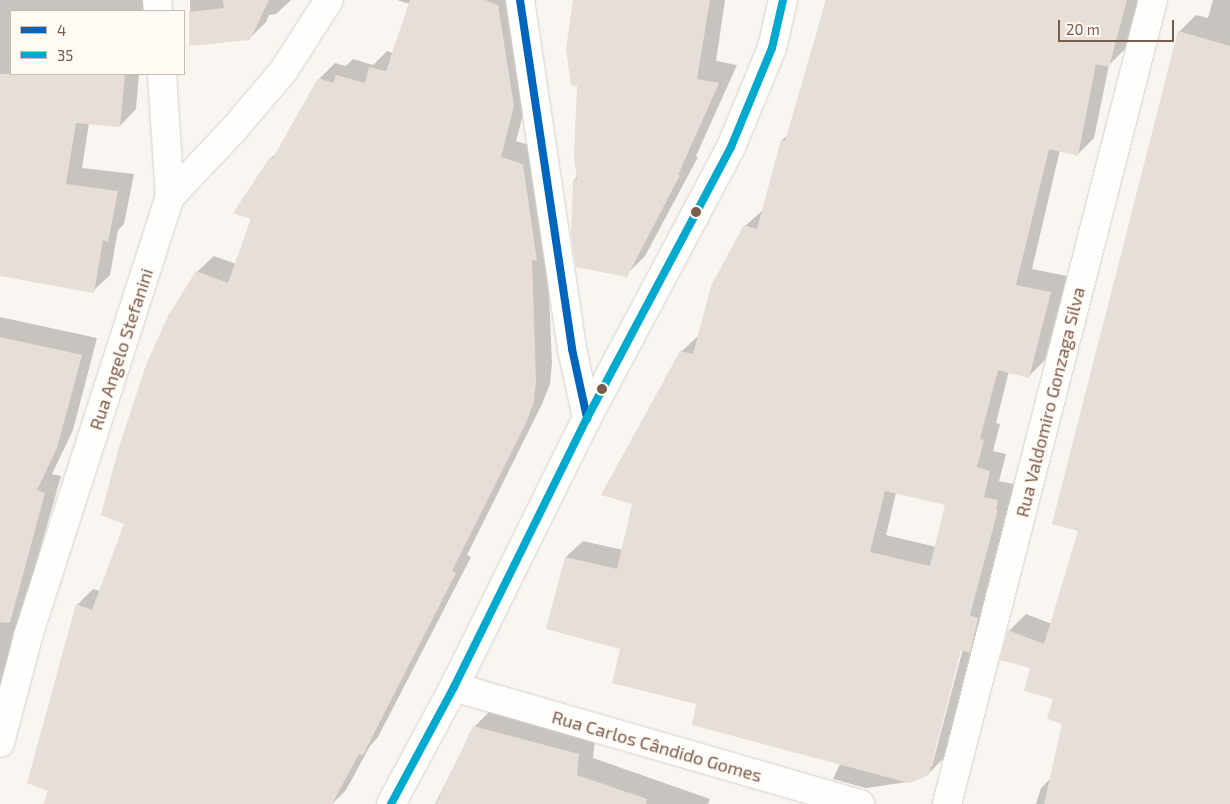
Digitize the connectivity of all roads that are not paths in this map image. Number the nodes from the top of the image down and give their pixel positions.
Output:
1 (329, 0) edge
2 (520, 0) edge
3 (783, 0) edge
4 (1153, 0) edge
5 (162, 75) edge
6 (170, 197) junction
7 (587, 418) junction
8 (454, 687) junction
9 (0, 743) edge
10 (391, 804) edge
11 (860, 804) edge
12 (947, 804) edge

1 - 6 street, Rua Angelo Stefanini
2 - 7 street
3 - 7 street
4 - 12 street, Rua Valdomiro Gonzaga Silva
5 - 6 street
6 - 9 street, Rua Angelo Stefanini
7 - 8 street
8 - 10 street
8 - 11 street, Rua Carlos Cândido Gomes

